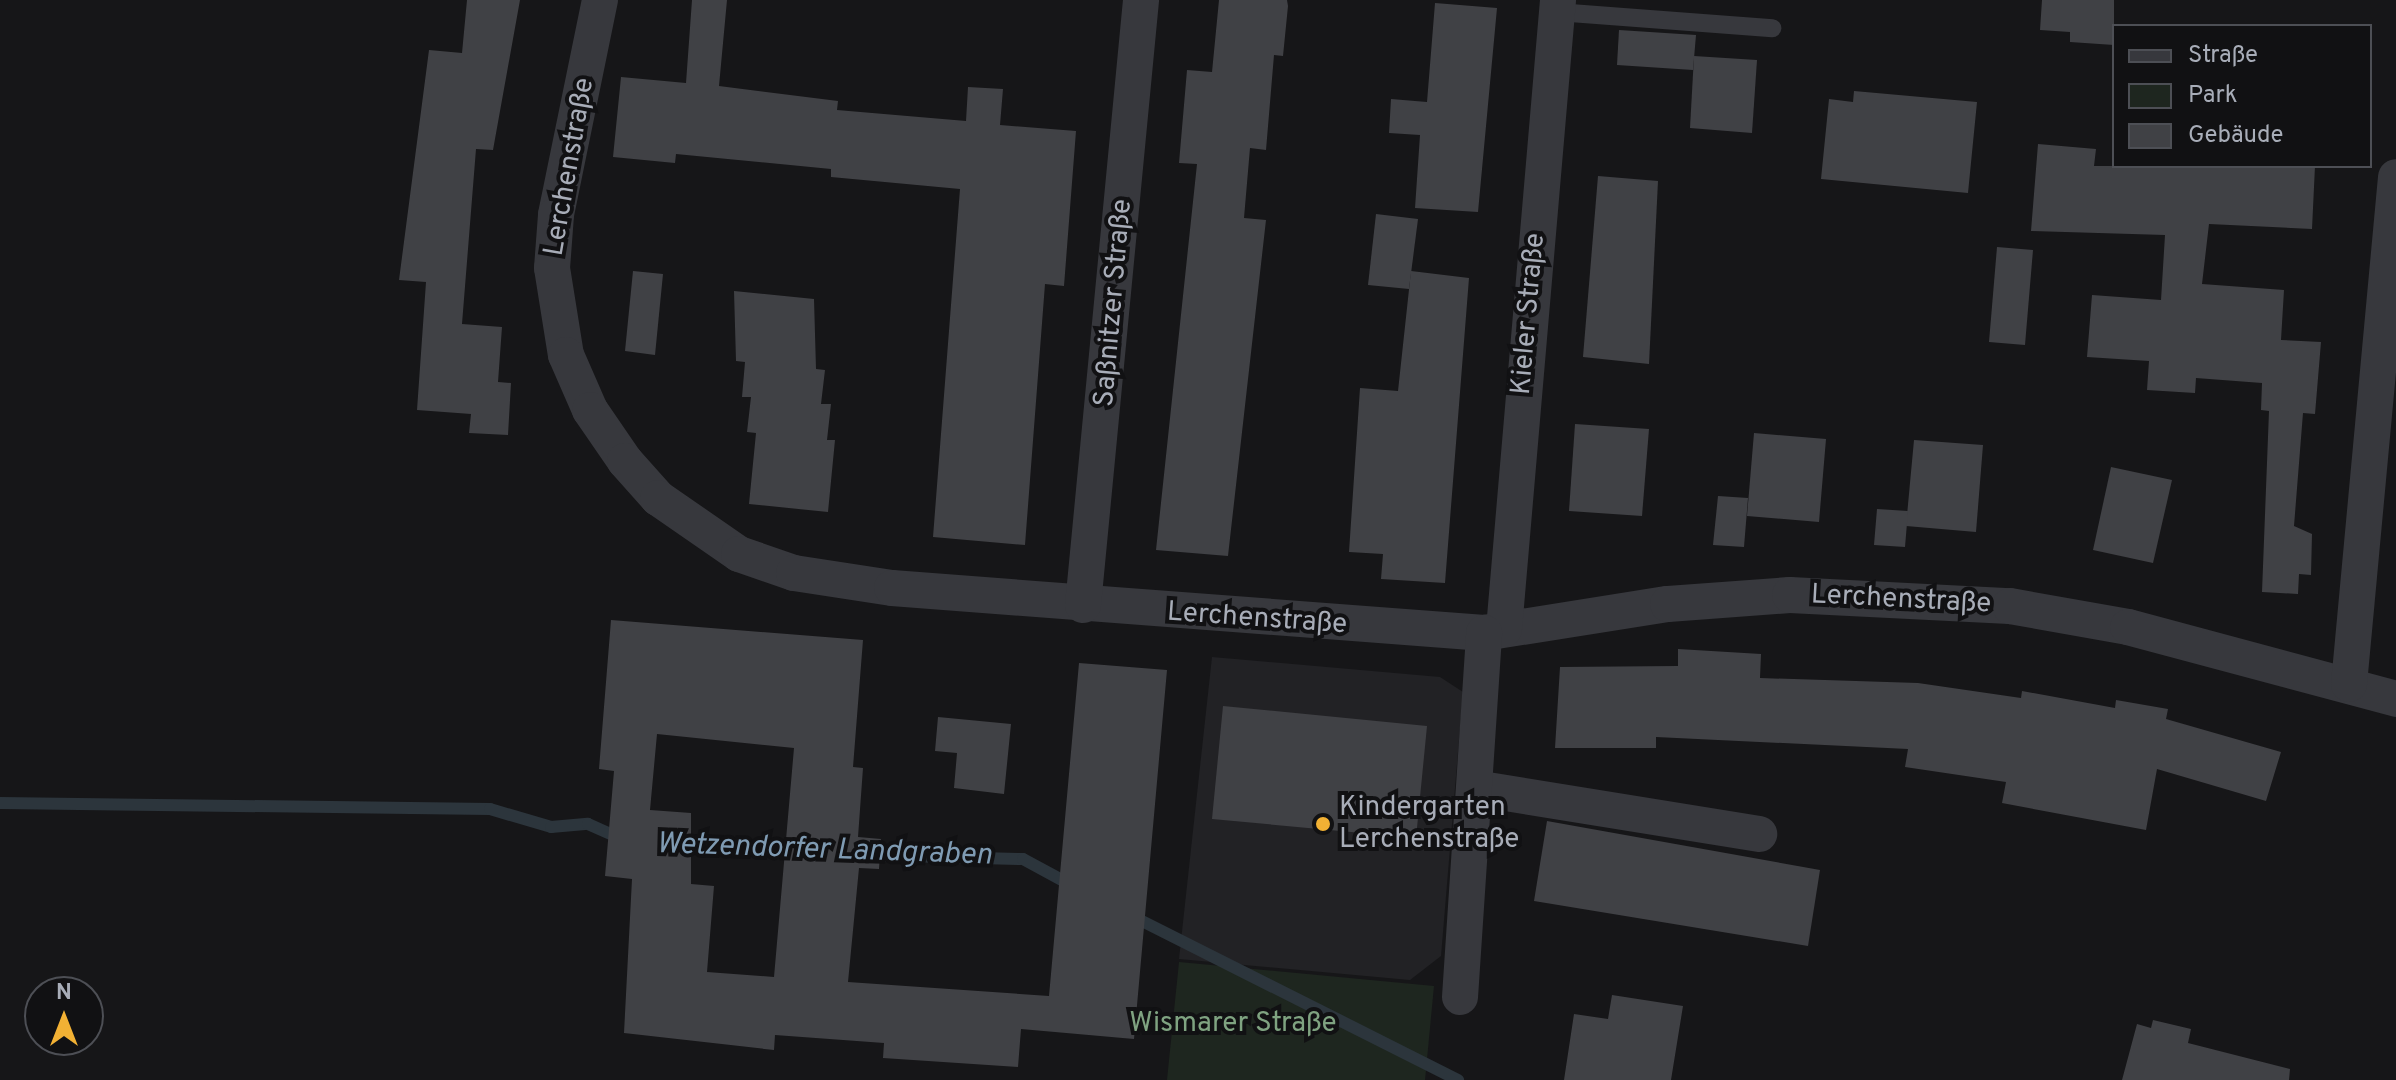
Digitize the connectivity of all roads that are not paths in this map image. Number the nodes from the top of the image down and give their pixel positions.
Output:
1 (600, 0) edge
2 (1141, 0) edge
3 (1558, 6) edge
4 (1772, 28) dead end
5 (2396, 177) edge
6 (1083, 605) junction
7 (1494, 631) junction
8 (2349, 684) junction
9 (2396, 699) edge
10 (1475, 788) junction
11 (1759, 834) dead end
12 (1460, 997) dead end

1 - 6 street, Lerchenstraße
2 - 6 street, Saßnitzer Straße
3 - 4 lane
3 - 7 street, Kieler Straße
5 - 8 street
6 - 7 street, Lerchenstraße
7 - 8 street, Lerchenstraße
7 - 10 street
8 - 9 street, Lerchenstraße
10 - 11 street
10 - 12 street

